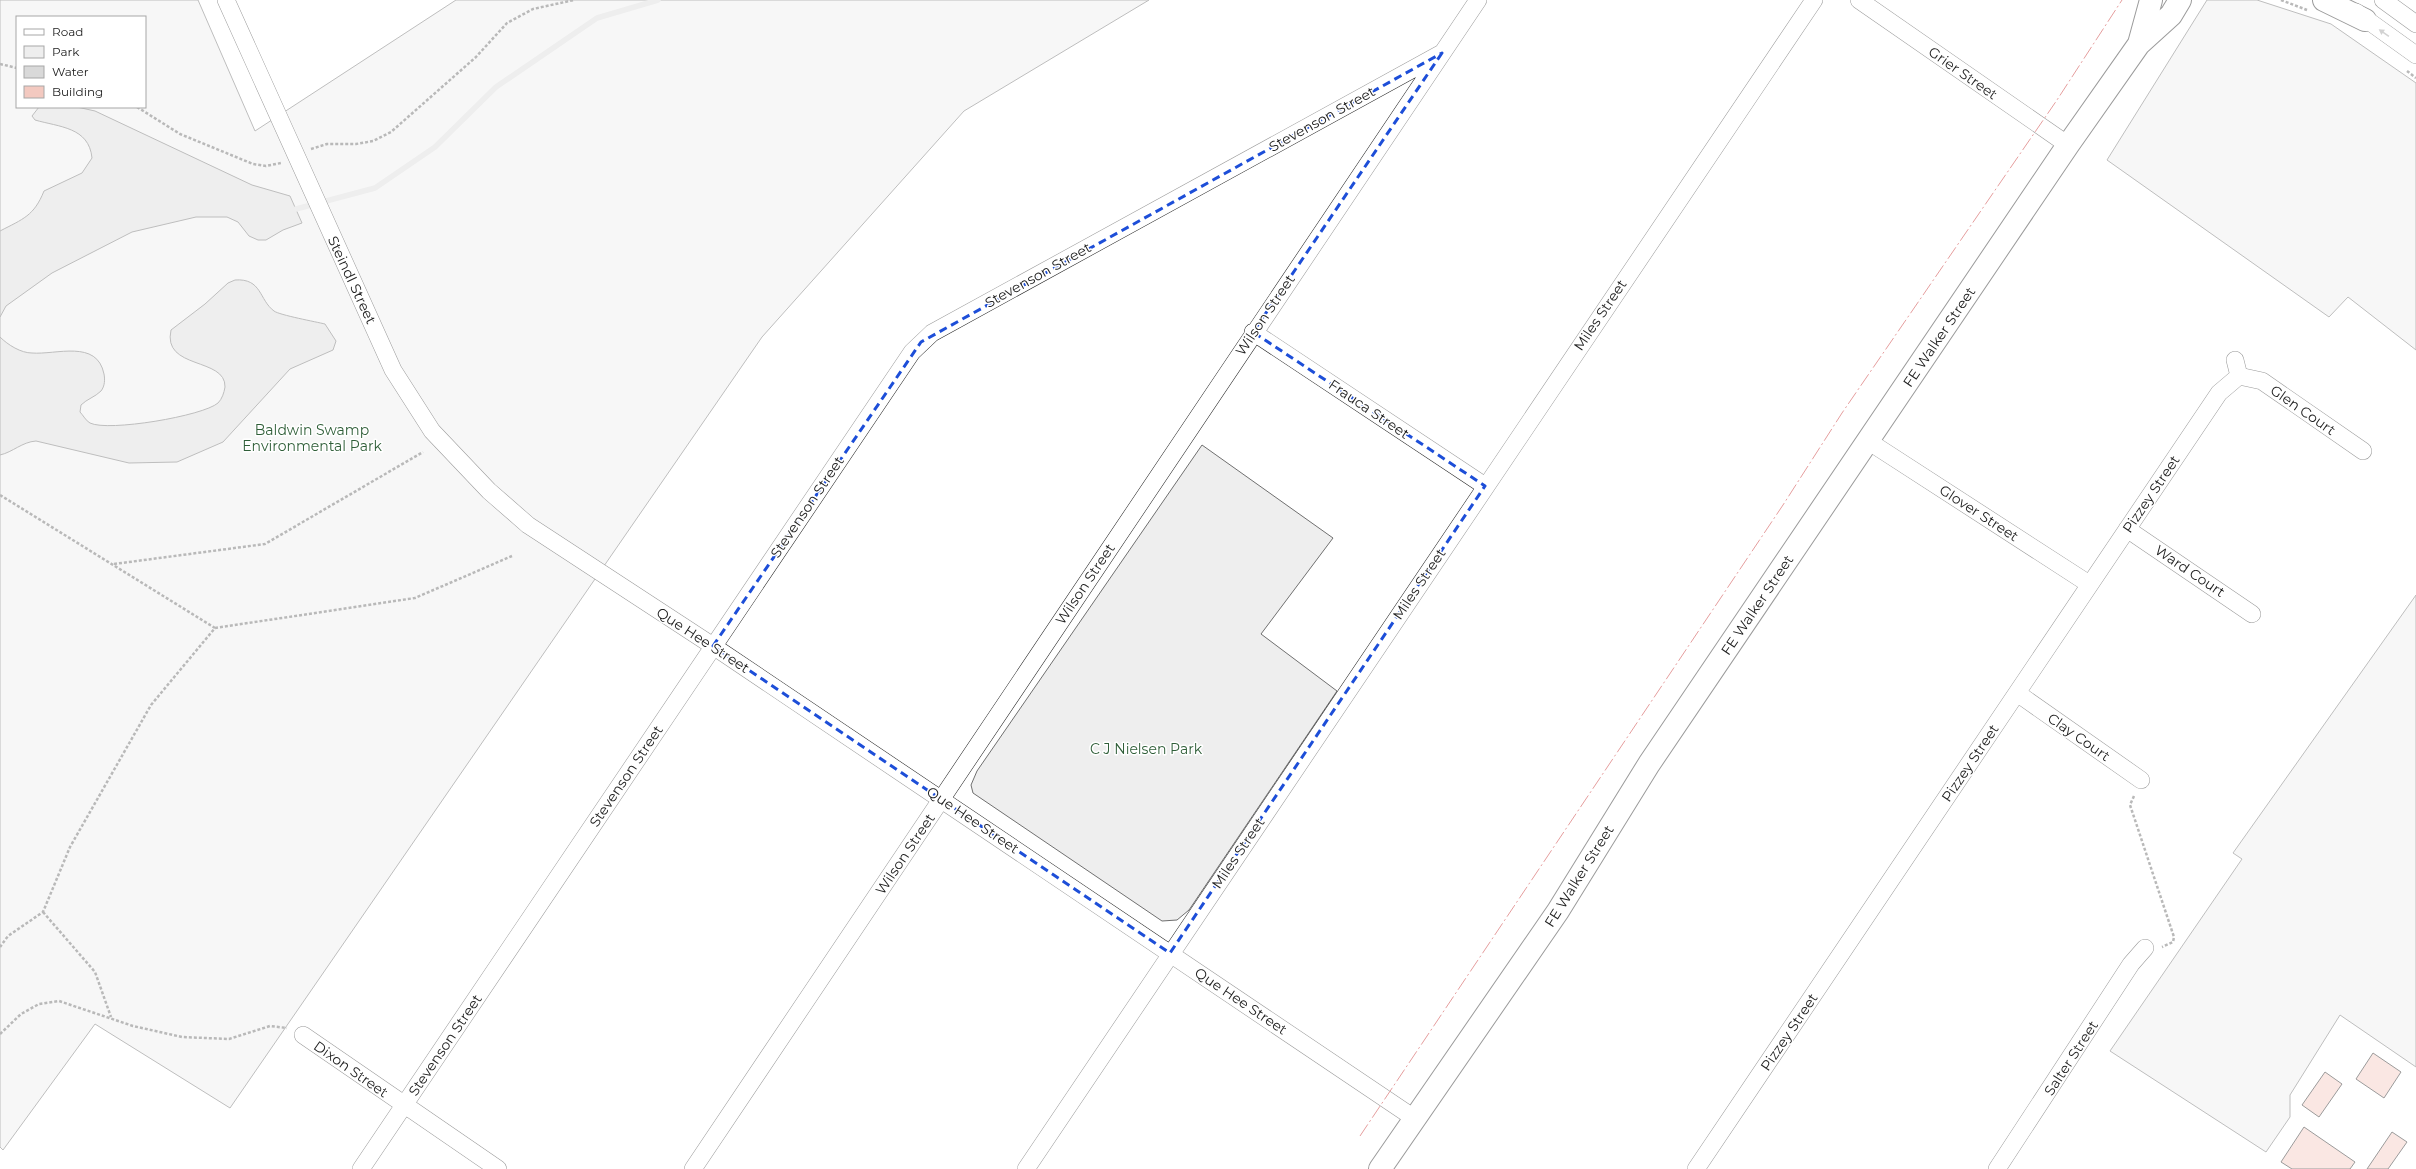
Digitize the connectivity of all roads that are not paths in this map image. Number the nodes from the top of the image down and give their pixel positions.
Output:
1 (226, 0) edge
2 (1478, 0) edge
3 (1814, 0) edge
4 (1859, 0) edge
5 (2152, 0) edge
6 (2180, 0) edge
7 (2324, 0) edge
8 (2342, 0) edge
9 (2383, 0) edge
10 (2364, 20) junction
11 (2416, 24) edge
12 (2139, 44) junction
13 (1442, 53) junction
14 (2416, 55) edge
15 (2068, 146) junction
16 (1253, 332) junction
17 (2235, 360) dead end
18 (2239, 376) junction
19 (1868, 441) junction
20 (2364, 452) dead end
21 (1485, 486) junction
22 (528, 525) joint
23 (2127, 529) junction
24 (2089, 584) junction
25 (2252, 614) dead end
26 (713, 646) junction
27 (2017, 693) junction
28 (2142, 780) road end
29 (942, 799) junction
30 (2145, 948) road end
31 (1170, 953) junction
32 (303, 1035) road end
33 (404, 1106) junction
34 (1414, 1118) junction
35 (361, 1169) edge
36 (498, 1169) edge
37 (693, 1169) edge
38 (1026, 1169) edge
39 (1380, 1169) edge
40 (1696, 1169) edge
41 (1997, 1169) edge

1 - 22 street, Steindl Street
2 - 13 street, Wilson Street
3 - 21 street, Miles Street
4 - 15 street, Grier Street
5 - 12 main road, FE Walker Street
6 - 12 main road, FE Walker Street
7 - 10 main road
8 - 10 street
9 - 11 street
14 -> 10 street
12 - 15 main road, FE Walker Street
13 - 16 street, Wilson Street
13 - 26 street, Stevenson Street
15 - 19 main road, FE Walker Street
16 - 21 street, Frauca Street
16 - 29 street, Wilson Street
17 - 18 street
18 - 20 street, Glen Court
18 - 23 street, Pizzey Street
19 - 24 street, Glover Street
19 - 34 main road, FE Walker Street
21 - 31 street, Miles Street
22 - 26 street, Que Hee Street
23 - 24 street, Pizzey Street
23 - 25 street, Ward Court
24 - 27 street, Pizzey Street
26 - 29 street, Que Hee Street
26 - 33 street, Stevenson Street
27 - 28 street, Clay Court
27 - 40 street, Pizzey Street
29 - 31 street, Que Hee Street
29 - 37 street, Wilson Street
30 - 41 street, Salter Street
31 - 34 street, Que Hee Street
31 - 38 street, Miles Street
32 - 33 street, Dixon Street
33 - 35 street, Stevenson Street
33 - 36 street, Dixon Street
34 - 39 main road, FE Walker Street

